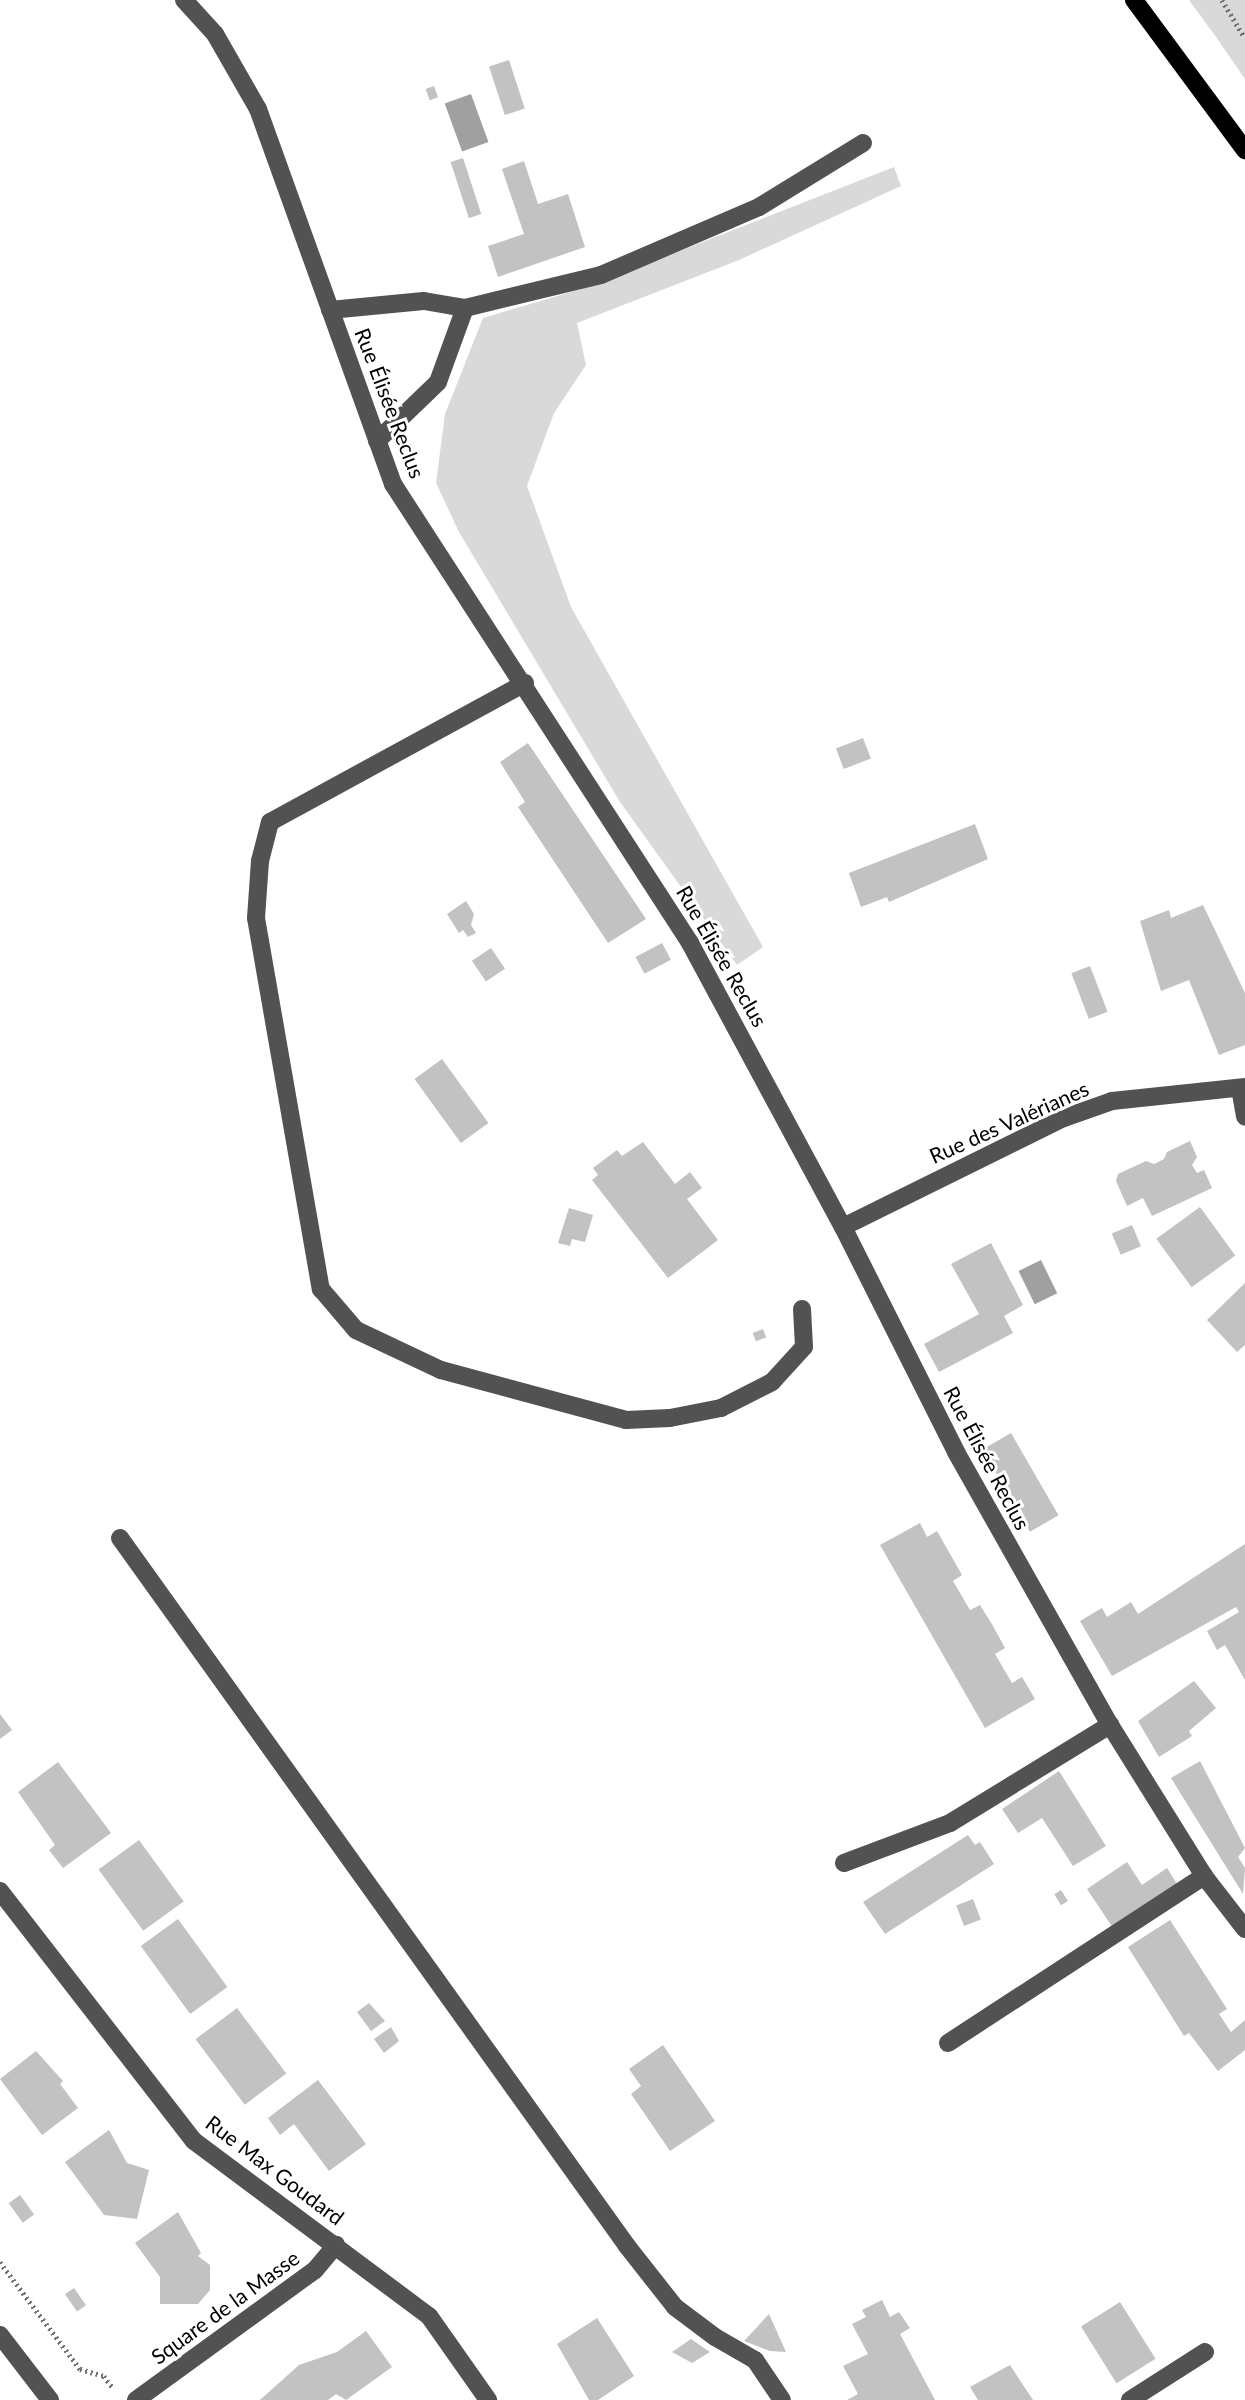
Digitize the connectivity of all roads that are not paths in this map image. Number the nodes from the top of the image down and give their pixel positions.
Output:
1 (184, 0) edge
2 (1134, 0) edge
3 (863, 143) dead end
4 (1245, 150) edge
5 (466, 308) junction
6 (330, 310) junction
7 (377, 442) junction
8 (525, 683) junction
9 (1242, 1087) edge
10 (1245, 1117) edge
11 (843, 1227) junction
12 (802, 1309) dead end
13 (120, 1538) dead end
14 (1110, 1725) junction
15 (844, 1863) dead end
16 (1204, 1876) junction
17 (0, 1891) edge
18 (1245, 1929) edge
19 (948, 2043) dead end
20 (336, 2245) junction
21 (0, 2336) edge
22 (1205, 2352) dead end
23 (50, 2400) edge
24 (136, 2400) edge
25 (488, 2400) edge
26 (782, 2400) edge
27 (1130, 2400) edge

1 - 6 street, Rue Élisée Reclus
2 - 4 main road
3 - 5 street
5 - 6 street
5 - 7 street
6 - 7 street, Rue Élisée Reclus
7 - 8 street, Rue Élisée Reclus
8 - 11 street, Rue Élisée Reclus
8 - 12 street
9 - 10 street
9 - 11 street, Rue des Valérianes
11 - 14 street, Rue Élisée Reclus
13 - 26 street
14 - 15 street
14 - 16 street, Rue Élisée Reclus
16 - 18 street, Rue Élisée Reclus
16 - 19 street
17 - 20 street, Rue Max Goudard
20 - 24 street, Square de la Masse
20 - 25 street, Rue Max Goudard
21 - 23 street
22 - 27 street

